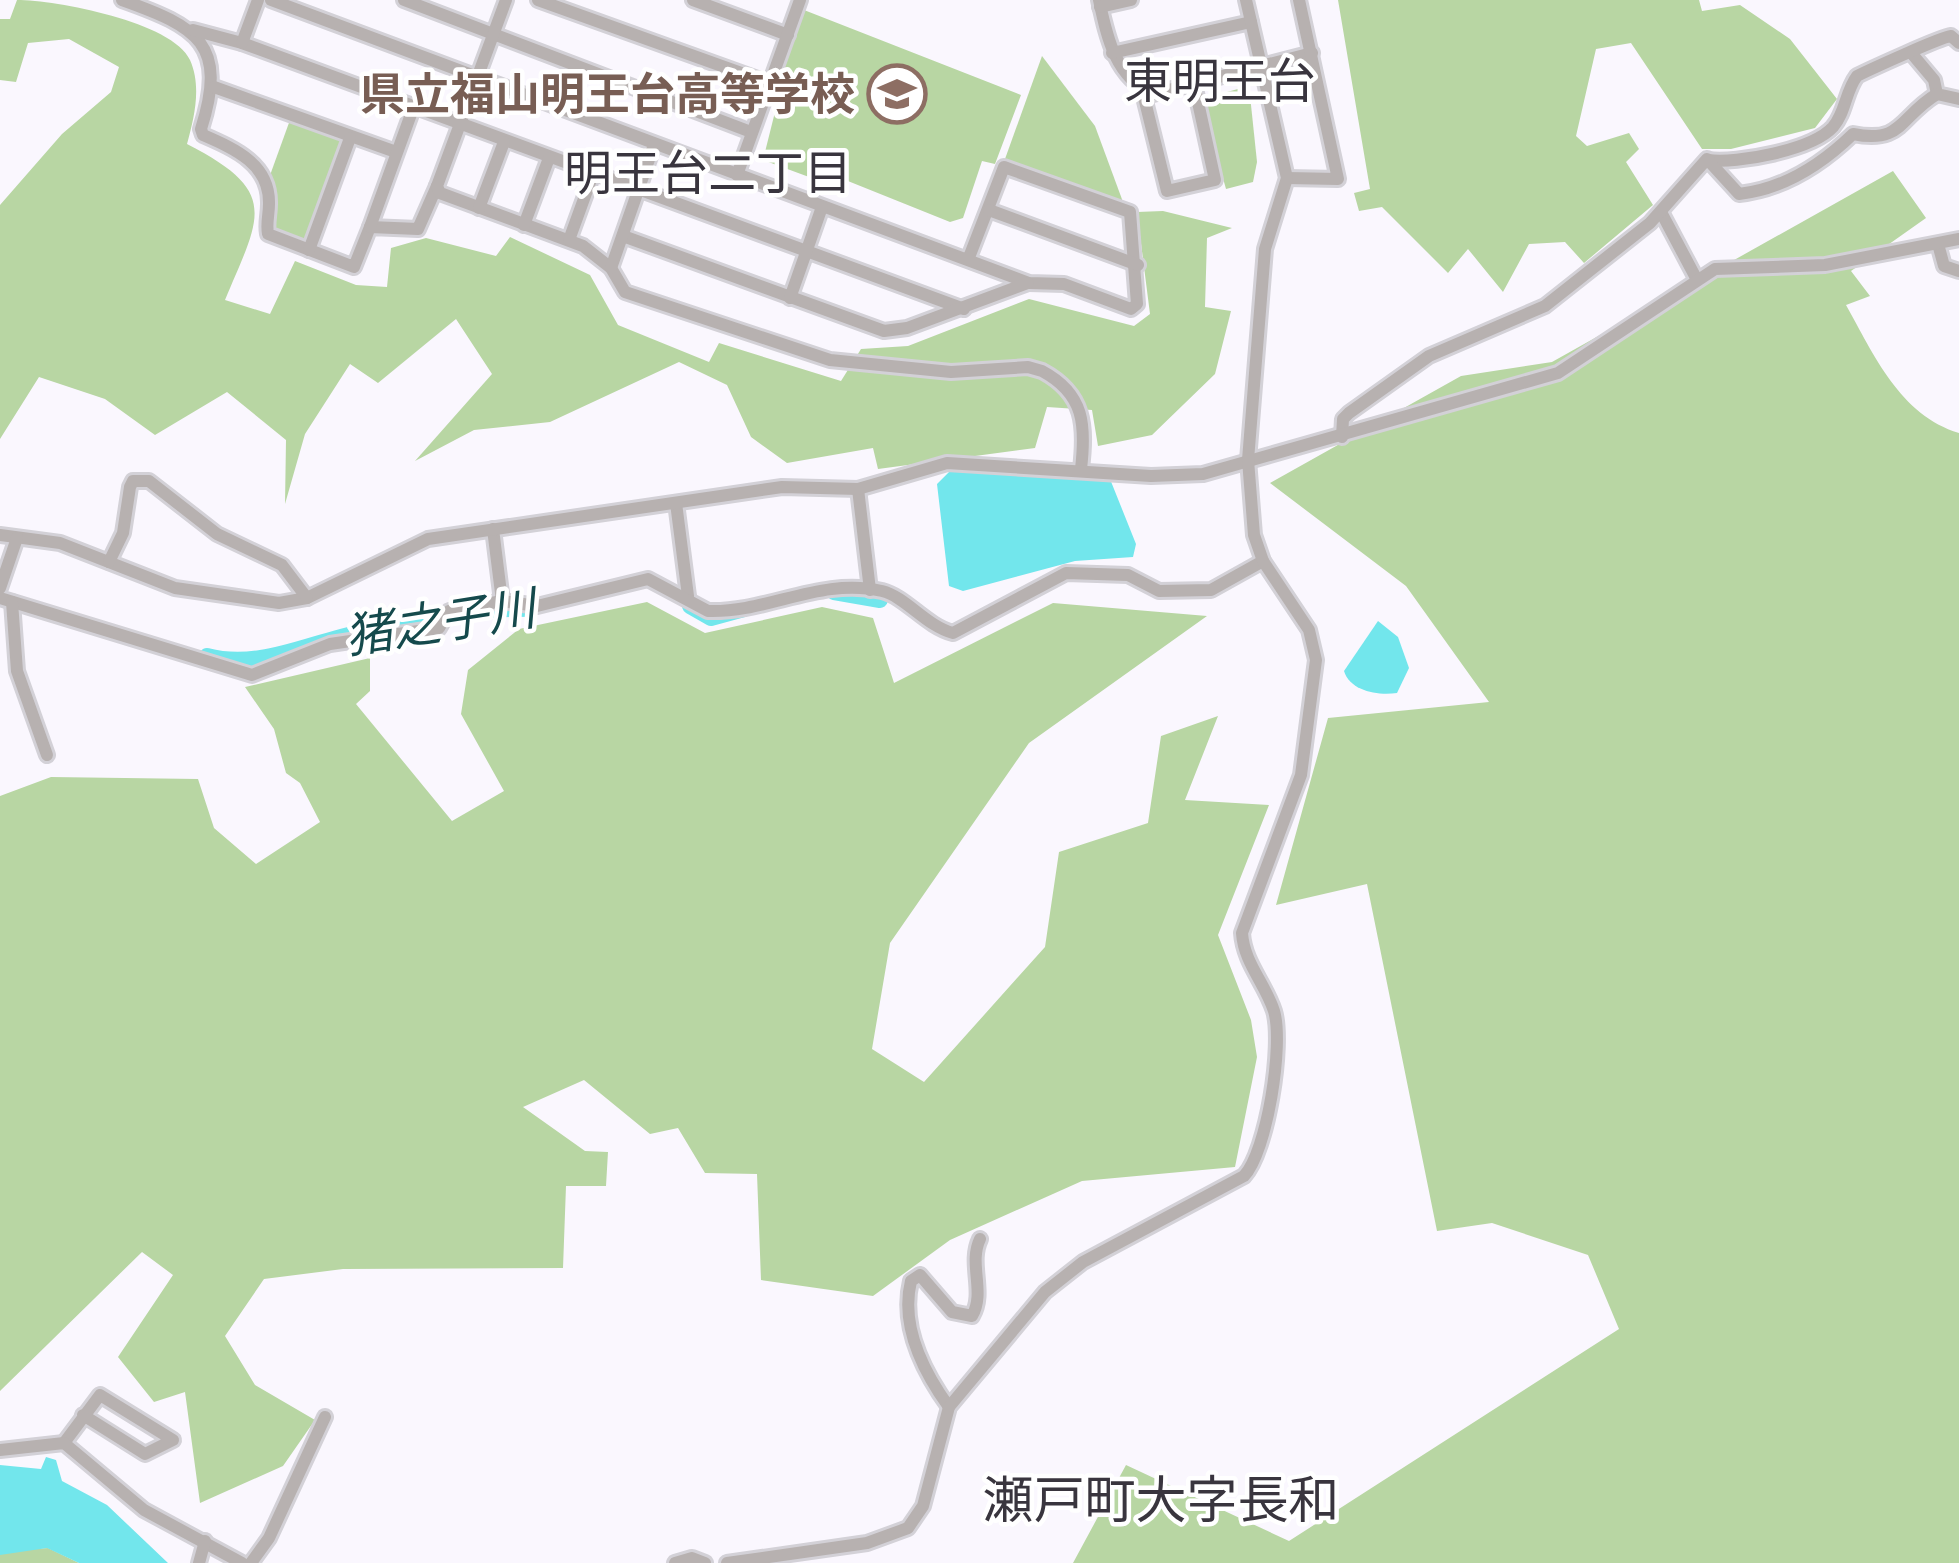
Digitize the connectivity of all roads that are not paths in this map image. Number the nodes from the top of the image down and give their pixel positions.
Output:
1 (122, 0) edge
2 (258, 0) edge
3 (271, 0) edge
4 (404, 0) edge
5 (506, 0) edge
6 (538, 0) edge
7 (693, 0) edge
8 (800, 0) edge
9 (1131, 0) edge
10 (1246, 0) edge
11 (1299, 0) edge
12 (1100, 3) edge
13 (1251, 22) junction
14 (193, 30) junction
15 (495, 33) junction
16 (788, 34) junction
17 (242, 43) junction
18 (1959, 44) edge
19 (1112, 53) junction
20 (1312, 53) junction
21 (1913, 55) junction
22 (1262, 67) junction
23 (476, 80) junction
24 (769, 83) junction
25 (1194, 84) junction
26 (214, 87) junction
27 (1142, 89) junction
28 (1937, 94) junction
29 (1959, 99) edge
30 (414, 106) junction
31 (460, 124) junction
32 (752, 132) junction
33 (350, 138) junction
34 (504, 142) junction
35 (654, 145) junction
36 (396, 152) junction
37 (550, 158) junction
38 (1707, 159) junction
39 (593, 174) junction
40 (737, 176) junction
41 (1287, 178) junction
42 (436, 186) junction
43 (639, 189) junction
44 (822, 207) junction
45 (479, 208) junction
46 (988, 210) junction
47 (1661, 212) junction
48 (524, 225) junction
49 (370, 227) junction
50 (622, 236) junction
51 (1959, 239) edge
52 (569, 240) junction
53 (1938, 244) junction
54 (309, 250) junction
55 (807, 253) junction
56 (968, 260) junction
57 (1138, 265) junction
58 (611, 268) junction
59 (1959, 271) edge
60 (1696, 278) junction
61 (1029, 283) junction
62 (790, 298) junction
63 (964, 309) junction
64 (1342, 437) junction
65 (1248, 460) junction
66 (1081, 470) junction
67 (858, 489) junction
68 (676, 502) junction
69 (493, 529) junction
70 (0, 535) edge
71 (17, 538) junction
72 (1263, 561) junction
73 (109, 562) junction
74 (1, 586) edge
75 (870, 590) junction
76 (688, 596) junction
77 (307, 598) junction
78 (6, 600) edge
79 (502, 601) junction
80 (47, 755) dead end
81 (980, 1239) dead end
82 (949, 1407) junction
83 (83, 1414) junction
84 (325, 1417) dead end
85 (64, 1443) junction
86 (0, 1450) edge
87 (205, 1541) junction
88 (199, 1563) edge
89 (242, 1563) edge
90 (251, 1563) edge
91 (675, 1563) edge
92 (705, 1563) edge
93 (727, 1563) edge

1 - 14 street
2 - 17 street
3 - 23 street
4 - 15 street
5 - 15 street
6 - 24 street
7 - 16 street
8 - 16 street
9 - 12 street
10 - 13 street
11 - 20 street
12 - 19 street
13 - 19 street
13 - 22 street
14 - 17 street
14 - 26 street
15 - 23 street
15 - 32 street
16 - 24 street
17 - 30 street
18 - 21 street
19 - 27 street
20 - 22 street
20 - 41 street
21 - 28 street
21 - 38 street
22 - 25 street
22 - 41 street
23 - 31 street
23 - 35 street
24 - 32 street
25 - 27 street
25 - 27 street
26 - 33 street
26 - 54 street
28 - 29 street
28 - 38 street
30 - 31 street
30 - 36 street
31 - 34 street
31 - 42 street
32 - 40 street
33 - 36 street
33 - 54 street
34 - 37 street
34 - 45 street
35 - 40 street
35 - 43 street
36 - 49 street
37 - 39 street
37 - 48 street
38 - 47 street
39 - 43 street
39 - 52 street
40 - 44 street
41 - 65 street
42 - 45 street
42 - 49 street
43 - 50 street
43 - 55 street
44 - 55 street
44 - 56 street
45 - 48 street
46 - 56 street
46 - 57 street
46 - 57 street
47 - 60 street
47 - 64 street
48 - 52 street
49 - 54 street
50 - 58 street
50 - 62 street
51 - 53 street
52 - 58 street
53 - 59 street
53 - 60 street
55 - 62 street
55 - 63 street
56 - 61 street
57 - 61 street
58 - 66 street
60 - 64 street
61 - 63 street
62 - 63 street
64 - 65 street
65 - 66 street
65 - 72 street
66 - 67 street
67 - 68 street
67 - 75 street
68 - 69 street
68 - 76 street
69 - 77 street
69 - 79 street
70 - 71 street
71 - 73 street
71 - 74 street
72 - 75 street
72 - 82 street
73 - 77 street
73 - 77 street
75 - 76 street
76 - 79 street
78 - 79 street
78 - 80 street
81 - 82 street
82 - 93 street
83 - 83 street
83 - 85 street
84 - 90 street
85 - 86 street
85 - 87 street
87 - 88 street
87 - 89 street
91 - 92 street

